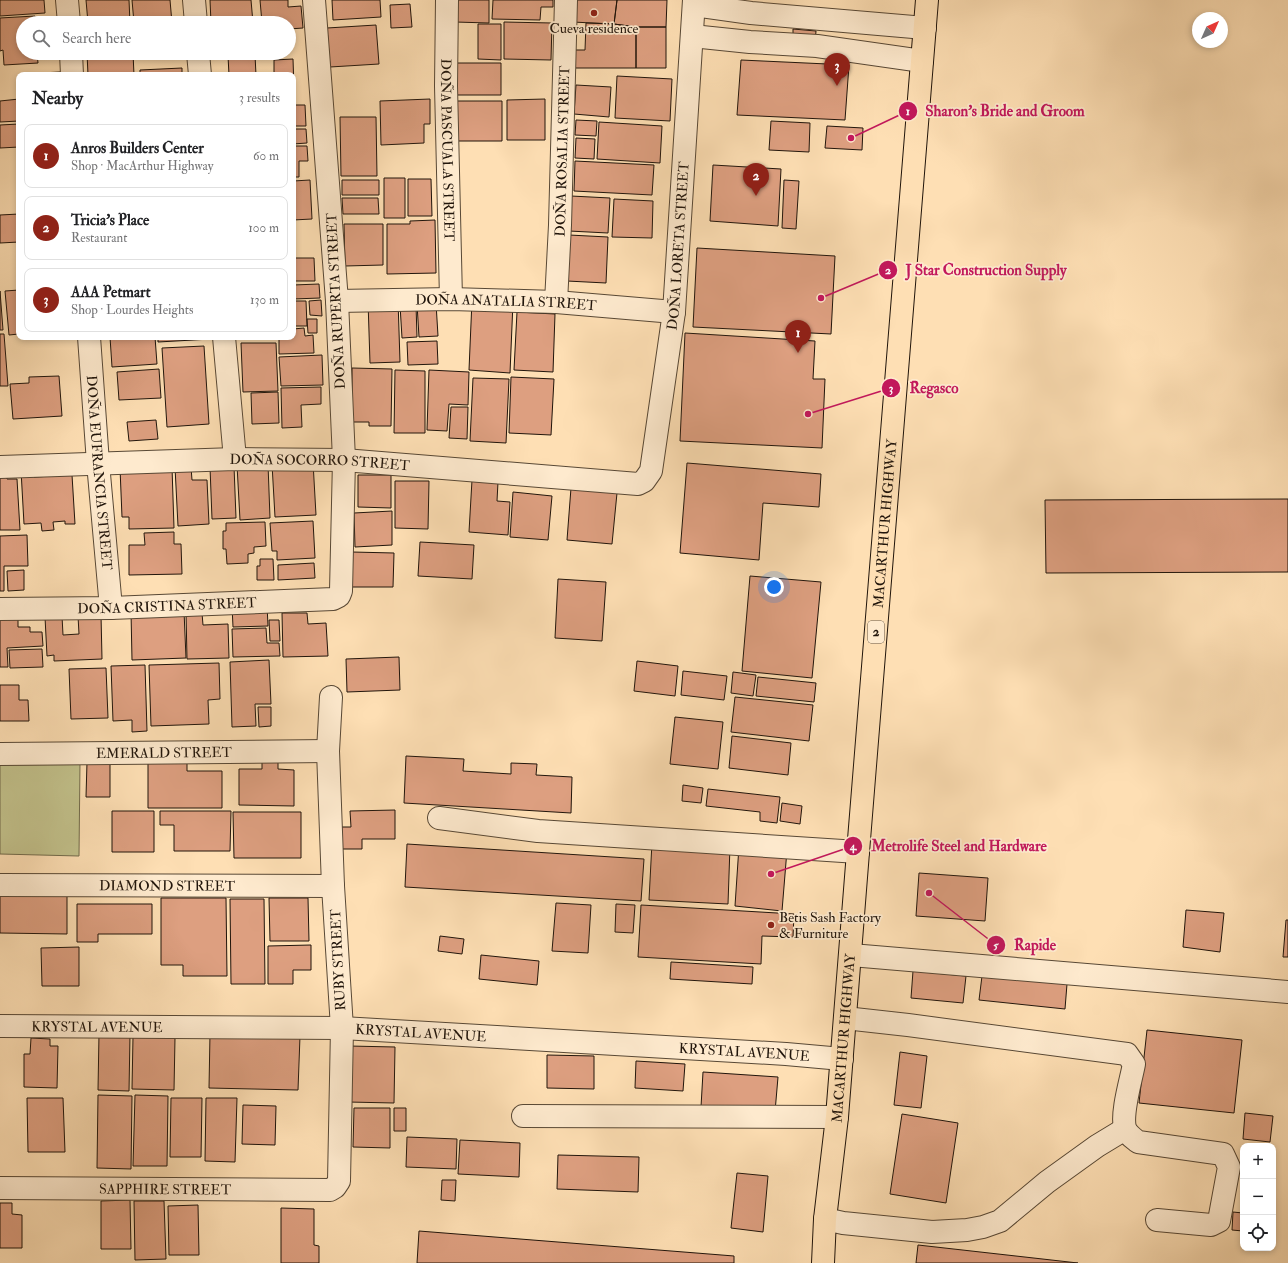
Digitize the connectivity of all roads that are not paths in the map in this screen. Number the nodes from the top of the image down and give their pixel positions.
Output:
1 (67, 0) edge
2 (194, 0) edge
3 (314, 0) edge
4 (446, 0) edge
5 (566, 0) edge
6 (927, 0) edge
7 (694, 2) edge
8 (68, 16) edge
9 (195, 16) edge
10 (878, 24) junction
11 (925, 28) junction
12 (692, 36) junction
13 (874, 54) junction
14 (71, 60) edge
15 (199, 60) edge
16 (922, 61) junction
17 (72, 72) edge
18 (200, 72) edge
19 (451, 299) junction
20 (337, 301) junction
21 (556, 302) junction
22 (674, 312) junction
23 (89, 340) edge
24 (224, 340) edge
25 (235, 459) junction
26 (344, 460) junction
27 (98, 463) junction
28 (0, 467) edge
29 (638, 484) joint
30 (333, 599) joint
31 (111, 608) junction
32 (0, 609) edge
33 (330, 697) dead end
34 (328, 751) junction
35 (0, 754) edge
36 (439, 818) dead end
37 (858, 852) junction
38 (0, 885) edge
39 (333, 886) junction
40 (851, 955) junction
41 (1288, 992) edge
42 (845, 1018) junction
43 (0, 1026) edge
44 (342, 1028) junction
45 (842, 1059) junction
46 (523, 1116) dead end
47 (837, 1117) junction
48 (1125, 1129) junction
49 (0, 1188) edge
50 (330, 1190) joint
51 (825, 1219) junction
52 (1157, 1220) dead end
53 (823, 1263) edge

1 - 8 street
2 - 9 street
3 - 20 street, DOÑA RUPERTA STREET
4 - 19 street, DOÑA PASCUALA STREET
5 - 21 street, DOÑA ROSALIA STREET
6 - 11 highway, MACARTHUR HIGHWAY / 2
7 - 10 street
7 - 12 street, DOÑA LORETA STREET
10 - 11 street
10 - 13 street
11 - 16 highway, MACARTHUR HIGHWAY / 2
12 - 13 street
12 - 22 street, DOÑA LORETA STREET
13 - 16 street
14 - 17 street
15 - 18 street
16 - 37 highway, MACARTHUR HIGHWAY / 2
19 - 20 street, DOÑA ANATALIA STREET
19 - 21 street, DOÑA ANATALIA STREET
20 - 26 street, DOÑA RUPERTA STREET
21 - 22 street, DOÑA ANATALIA STREET
22 - 29 street, DOÑA LORETA STREET
23 - 27 street, DOÑA EUFRANCIA STREET
24 - 25 street
25 - 26 street, DOÑA SOCORRO STREET
25 - 27 street, DOÑA SOCORRO STREET
26 - 29 street, DOÑA SOCORRO STREET
26 - 30 street, DOÑA RUPERTA STREET
27 - 28 street, DOÑA SOCORRO STREET
27 - 31 street, DOÑA EUFRANCIA STREET
30 - 31 street, DOÑA CRISTINA STREET
31 - 32 street, DOÑA CRISTINA STREET
33 - 34 street, RUBY STREET
34 - 35 street, EMERALD STREET
34 - 39 street, RUBY STREET
36 - 37 street
37 - 40 highway, MACARTHUR HIGHWAY / 2
38 - 39 street, DIAMOND STREET
39 - 44 street, RUBY STREET
40 - 41 street
40 - 42 highway, MACARTHUR HIGHWAY / 2
42 - 45 highway, MACARTHUR HIGHWAY / 2
42 - 48 street
43 - 44 street, KRYSTAL AVENUE
44 - 45 street, KRYSTAL AVENUE
44 - 50 street, RUBY STREET
45 - 47 highway, MACARTHUR HIGHWAY / 2
46 - 47 street
47 - 51 highway, MACARTHUR HIGHWAY / 2
48 - 51 street
48 - 52 street
49 - 50 street, SAPPHIRE STREET
51 - 53 highway, MACARTHUR HIGHWAY / 2

